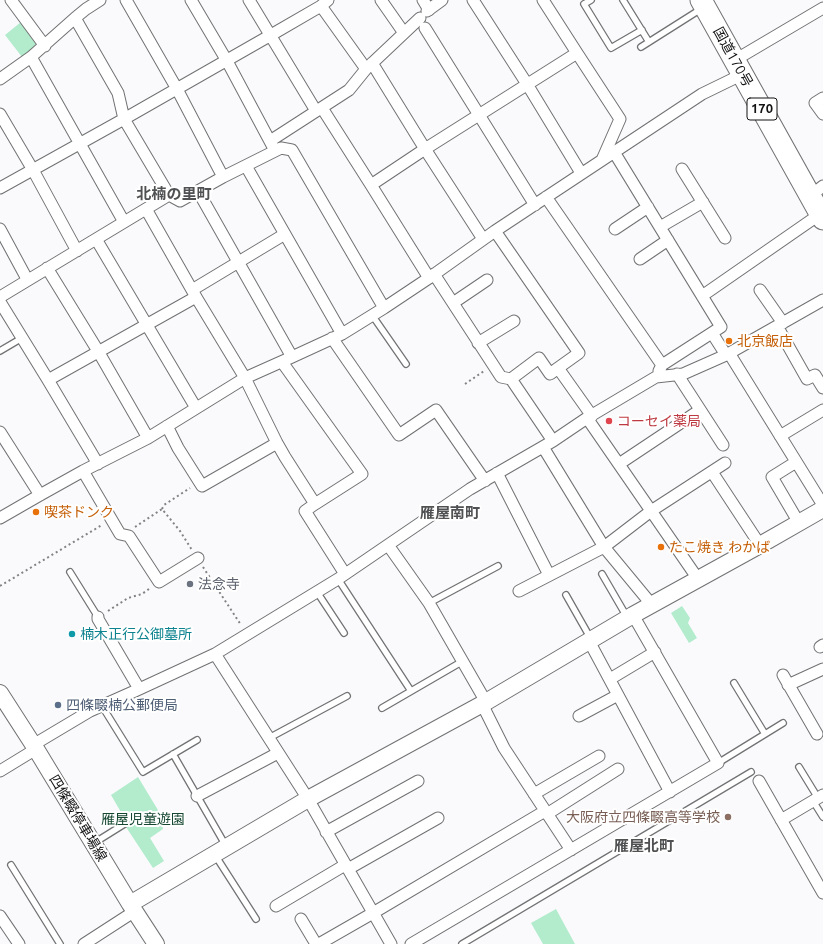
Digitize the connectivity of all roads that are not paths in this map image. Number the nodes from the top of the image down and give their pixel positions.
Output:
1 (11, 0) edge
2 (100, 0) edge
3 (126, 0) edge
4 (191, 0) edge
5 (249, 0) edge
6 (381, 0) edge
7 (423, 0) edge
8 (442, 0) edge
9 (473, 0) edge
10 (544, 0) edge
11 (590, 0) edge
12 (623, 0) edge
13 (320, 3) edge
14 (703, 3) edge
15 (82, 4) edge
16 (823, 8) edge
17 (425, 13) junction
18 (74, 18) junction
19 (425, 28) dead end
20 (642, 30) junction
21 (404, 33) junction
22 (271, 35) junction
23 (649, 42) junction
24 (44, 46) junction
25 (641, 47) dead end
26 (577, 53) junction
27 (31, 57) junction
28 (227, 60) junction
29 (369, 66) junction
30 (739, 67) junction
31 (0, 79) edge
32 (527, 84) junction
33 (177, 89) junction
34 (823, 98) edge
35 (319, 109) junction
36 (0, 114) edge
37 (823, 114) edge
38 (479, 116) junction
39 (124, 119) junction
40 (80, 143) junction
41 (273, 146) junction
42 (425, 149) junction
43 (614, 152) junction
44 (602, 160) junction
45 (246, 166) junction
46 (682, 168) dead end
47 (33, 170) junction
48 (582, 173) junction
49 (223, 177) junction
50 (371, 185) junction
51 (0, 188) edge
52 (198, 191) junction
53 (816, 191) edge
54 (169, 195) junction
55 (546, 197) junction
56 (703, 202) junction
57 (535, 204) junction
58 (648, 207) junction
59 (146, 209) junction
60 (822, 215) edge
61 (124, 222) junction
62 (660, 227) junction
63 (0, 229) edge
64 (615, 229) dead end
65 (495, 231) junction
66 (285, 234) junction
67 (725, 238) dead end
68 (96, 239) junction
69 (483, 239) junction
70 (668, 240) junction
71 (77, 250) junction
72 (640, 259) dead end
73 (239, 263) junction
74 (47, 268) junction
75 (431, 276) junction
76 (27, 280) junction
77 (487, 280) dead end
78 (760, 290) dead end
79 (194, 293) junction
80 (0, 296) edge
81 (702, 296) junction
82 (823, 300) edge
83 (0, 302) edge
84 (452, 303) junction
85 (384, 308) junction
86 (372, 315) junction
87 (514, 321) dead end
88 (780, 324) junction
89 (147, 325) junction
90 (712, 333) junction
91 (337, 336) junction
92 (22, 338) junction
93 (478, 343) junction
94 (0, 351) edge
95 (98, 351) junction
96 (727, 354) junction
97 (287, 360) junction
98 (406, 364) dead end
99 (662, 365) junction
100 (558, 368) junction
101 (677, 374) junction
102 (656, 377) junction
103 (245, 378) junction
104 (511, 379) junction
105 (48, 380) junction
106 (823, 388) edge
107 (196, 408) junction
108 (700, 410) junction
109 (823, 410) edge
110 (590, 417) junction
111 (167, 426) junction
112 (0, 432) edge
113 (780, 436) junction
114 (148, 438) junction
115 (553, 440) junction
116 (276, 443) junction
117 (723, 445) dead end
118 (543, 447) junction
119 (796, 462) junction
120 (725, 463) dead end
121 (98, 464) junction
122 (619, 464) junction
123 (83, 471) junction
124 (712, 472) junction
125 (497, 473) junction
126 (485, 481) junction
127 (40, 495) junction
128 (315, 504) junction
129 (823, 504) edge
130 (823, 509) edge
131 (651, 511) junction
132 (0, 518) edge
133 (799, 523) junction
134 (388, 545) junction
135 (760, 545) junction
136 (604, 547) junction
137 (198, 558) road end
138 (498, 566) dead end
139 (70, 572) dead end
140 (602, 574) dead end
141 (549, 575) junction
142 (342, 577) junction
143 (698, 579) junction
144 (519, 591) dead end
145 (317, 592) junction
146 (566, 595) dead end
147 (429, 603) junction
148 (652, 605) junction
149 (98, 617) joint
150 (631, 617) junction
151 (344, 633) dead end
152 (590, 640) junction
153 (655, 652) junction
154 (215, 654) junction
155 (463, 661) junction
156 (822, 670) edge
157 (610, 679) junction
158 (734, 683) dead end
159 (135, 691) junction
160 (411, 691) junction
161 (0, 693) edge
162 (618, 695) junction
163 (347, 696) dead end
164 (484, 703) junction
165 (102, 706) junction
166 (382, 708) dead end
167 (579, 716) dead end
168 (783, 723) dead end
169 (765, 734) junction
170 (817, 734) dead end
171 (269, 738) junction
172 (197, 740) dead end
173 (34, 747) junction
174 (278, 753) junction
175 (173, 754) junction
176 (599, 756) dead end
177 (718, 763) junction
178 (799, 767) dead end
179 (618, 769) dead end
180 (0, 771) edge
181 (750, 772) dead end
182 (418, 781) dead end
183 (759, 781) dead end
184 (670, 792) junction
185 (534, 794) junction
186 (197, 796) junction
187 (818, 798) edge
188 (308, 799) junction
189 (546, 812) junction
190 (823, 817) edge
191 (438, 818) dead end
192 (782, 820) junction
193 (126, 823) dead end
194 (326, 832) junction
195 (93, 843) junction
196 (571, 850) junction
197 (220, 851) junction
198 (11, 866) dead end
199 (346, 867) junction
200 (823, 893) edge
201 (276, 906) dead end
202 (133, 908) junction
203 (373, 913) junction
204 (0, 916) edge
205 (256, 919) dead end
206 (301, 919) dead end
207 (19, 944) edge
208 (60, 944) edge
209 (84, 944) edge
210 (156, 944) edge
211 (317, 944) edge
212 (391, 944) edge
213 (411, 944) edge
214 (462, 944) edge

1 - 24 street
2 - 15 street
3 - 33 street
4 - 28 street
5 - 22 street
6 - 21 street
7 - 17 street
8 - 17 street
9 - 32 street
10 - 26 street
11 - 20 lane
12 - 20 lane
13 - 22 street
13 - 29 street
14 - 23 lane
14 - 30 highway, 国道170号 / 170
15 - 18 street
16 - 30 street
17 - 21 street
18 - 24 street
18 - 39 street
19 - 38 street
20 - 23 lane
21 - 29 street
22 - 28 street
22 - 35 street
23 - 25 lane
24 - 27 street
26 - 32 street
26 - 44 street
27 - 31 street
27 - 40 street
28 - 33 street
28 - 41 street
29 - 35 street
29 - 42 street
30 - 43 street
30 - 53 highway, 国道170号 / 170
32 - 38 street
32 - 48 street
33 - 39 street
33 - 49 street
34 - 37 street
35 - 41 street
35 - 50 street
36 - 47 street
38 - 42 street
38 - 57 street
39 - 40 street
39 - 54 street
40 - 47 street
40 - 61 street
41 - 45 street
41 - 85 street
42 - 50 street
42 - 69 street
43 - 44 street
43 - 58 street
44 - 48 street
45 - 49 street
45 - 66 street
46 - 56 street
47 - 51 street
47 - 71 street
48 - 55 street
49 - 52 street
50 - 75 street
52 - 54 street
52 - 73 street
53 - 60 highway, 国道170号 / 170
54 - 59 street
55 - 57 street
55 - 99 street
56 - 62 street
56 - 67 street
57 - 65 street
58 - 62 street
58 - 64 street
59 - 61 street
59 - 79 street
60 - 81 street
61 - 68 street
62 - 70 street
63 - 76 street
65 - 69 street
65 - 100 street
66 - 73 street
66 - 91 street
68 - 71 street
68 - 89 street
69 - 75 street
70 - 72 street
70 - 81 street
71 - 74 street
73 - 79 street
73 - 97 street
74 - 76 street
74 - 95 street
75 - 84 street
75 - 85 street
76 - 80 street
77 - 84 street
78 - 88 street
79 - 89 street
79 - 103 street
81 - 90 street
82 - 88 street
83 - 92 street
84 - 93 street
85 - 86 street
86 - 91 street
86 - 98 lane
87 - 93 street
88 - 96 street
88 - 106 street
89 - 95 street
89 - 107 street
90 - 96 street
90 - 99 street
91 - 97 street
91 - 126 street
92 - 94 lane
92 - 105 street
93 - 104 street
95 - 105 street
95 - 114 street
96 - 101 street
96 - 113 street
97 - 103 street
97 - 128 street
99 - 102 street
100 - 104 street
100 - 110 street
101 - 102 street
101 - 108 street
102 - 110 street
103 - 107 street
103 - 116 street
104 - 115 street
105 - 121 street
107 - 111 street
108 - 117 street
108 - 122 street
109 - 113 street
110 - 115 street
110 - 122 street
111 - 114 street
111 - 116 street
112 - 127 street
113 - 119 street
114 - 121 street
115 - 118 street
116 - 128 street
118 - 125 street
118 - 136 street
119 - 129 street
119 - 133 street
120 - 124 street
121 - 123 street
122 - 131 street
123 - 127 street
123 - 137 street
124 - 131 street
124 - 135 street
125 - 126 street
125 - 141 street
126 - 134 street
127 - 132 street
128 - 142 street
130 - 133 street
131 - 136 street
131 - 143 street
133 - 135 street
134 - 142 street
134 - 147 street
135 - 143 street
136 - 141 street
136 - 148 street
138 - 147 lane
139 - 149 lane
140 - 150 lane
141 - 144 street
142 - 145 street
142 - 160 lane
143 - 148 street
145 - 151 lane
145 - 154 street
146 - 152 lane
147 - 155 street
148 - 150 street
149 - 159 street
150 - 152 street
150 - 153 street
152 - 157 street
152 - 164 street
153 - 157 street
153 - 177 street
154 - 159 street
154 - 171 street
155 - 160 lane
155 - 164 street
156 - 170 street
157 - 162 street
158 - 169 lane
159 - 165 street
160 - 166 lane
161 - 173 street, 四條畷停車場線
162 - 167 street
162 - 184 street
163 - 171 lane
164 - 185 street
164 - 188 street
165 - 173 street
165 - 175 lane
168 - 169 lane
169 - 177 lane
171 - 174 street
172 - 175 lane
173 - 180 street
173 - 195 street, 四條畷停車場線
174 - 186 street
174 - 188 street
175 - 186 lane
176 - 185 street
177 - 184 street
178 - 187 lane
179 - 189 street
181 - 214 lane
182 - 194 street
183 - 192 street
184 - 196 street
185 - 189 street
186 - 197 lane
187 - 190 lane
187 - 192 street
188 - 194 street
188 - 197 street
189 - 196 street
189 - 203 street
191 - 199 street
192 - 200 street
193 - 195 lane
194 - 199 street
195 - 202 street, 四條畷停車場線
196 - 213 street
197 - 202 street
197 - 205 lane
198 - 208 lane
199 - 201 street
199 - 203 street
202 - 209 street
202 - 210 street, 四條畷停車場線
203 - 211 street
203 - 212 street
204 - 207 street
206 - 211 street

